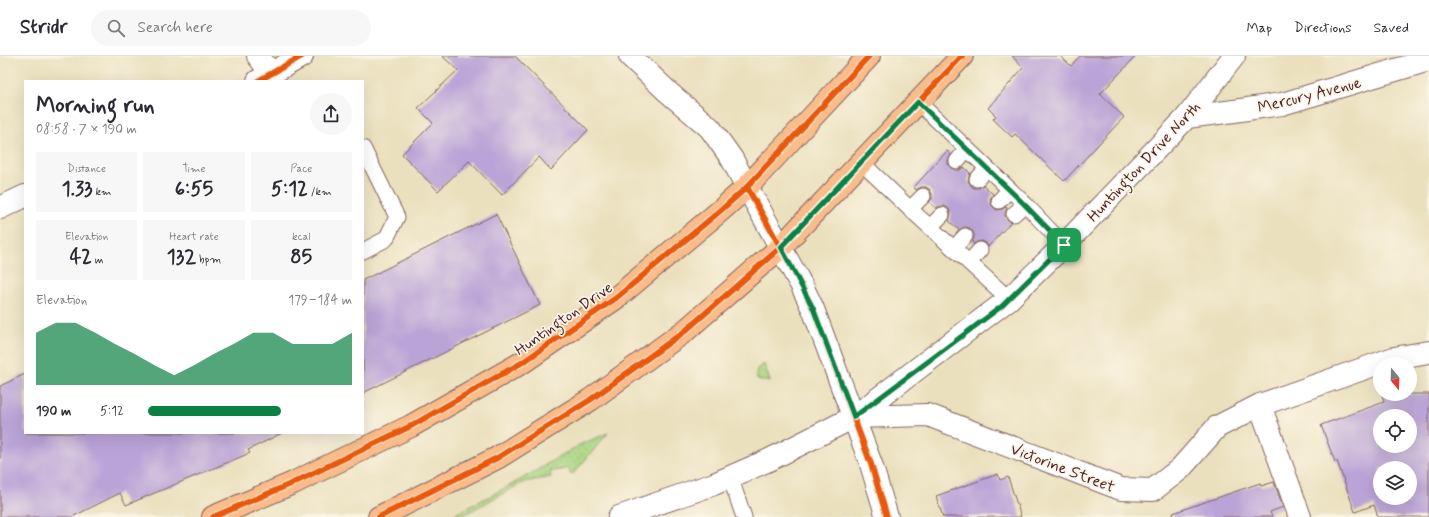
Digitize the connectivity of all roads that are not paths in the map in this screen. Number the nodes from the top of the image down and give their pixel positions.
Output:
1 (258, 56) edge
2 (302, 56) edge
3 (630, 56) edge
4 (869, 56) edge
5 (962, 56) edge
6 (1234, 56) edge
7 (1429, 60) edge
8 (272, 79) edge
9 (918, 102) junction
10 (1187, 117) junction
11 (967, 149) junction
12 (364, 150) edge
13 (957, 161) dead end
14 (861, 162) junction
15 (747, 186) junction
16 (24, 196) edge
17 (923, 196) dead end
18 (0, 208) edge
19 (910, 209) junction
20 (942, 214) dead end
21 (930, 227) junction
22 (965, 236) dead end
23 (1064, 245) junction
24 (781, 247) junction
25 (954, 248) junction
26 (364, 250) edge
27 (980, 250) dead end
28 (969, 262) junction
29 (1009, 299) junction
30 (1429, 352) edge
31 (1260, 405) junction
32 (854, 417) junction
33 (730, 477) junction
34 (213, 517) edge
35 (379, 517) edge
36 (619, 517) edge
37 (744, 517) edge
38 (887, 517) edge
39 (1300, 517) edge

1 - 8 street
2 - 8 street
3 - 15 street
4 - 15 main road, Huntington Drive
5 - 9 main road
6 - 10 street, Huntington Drive North
7 - 10 street, Mercury Avenue
9 - 11 lane
9 - 14 main road
10 - 23 street, Huntington Drive North
11 - 13 lane
11 - 23 lane
12 - 26 lane
14 - 19 lane
14 - 24 main road
15 - 24 street
15 - 34 main road, Huntington Drive
16 - 18 street
17 - 19 lane
19 - 21 lane
20 - 21 lane
21 - 25 lane
22 - 25 lane
23 - 29 street, Huntington Drive North
24 - 32 street
24 - 35 main road
25 - 28 lane
27 - 28 lane
28 - 29 lane
29 - 32 street, Huntington Drive North
30 - 31 street, Victorine Street
31 - 32 street, Victorine Street
31 - 39 street
32 - 33 street, Huntington Drive North
32 - 38 street
33 - 36 street, Huntington Drive North
33 - 37 lane

